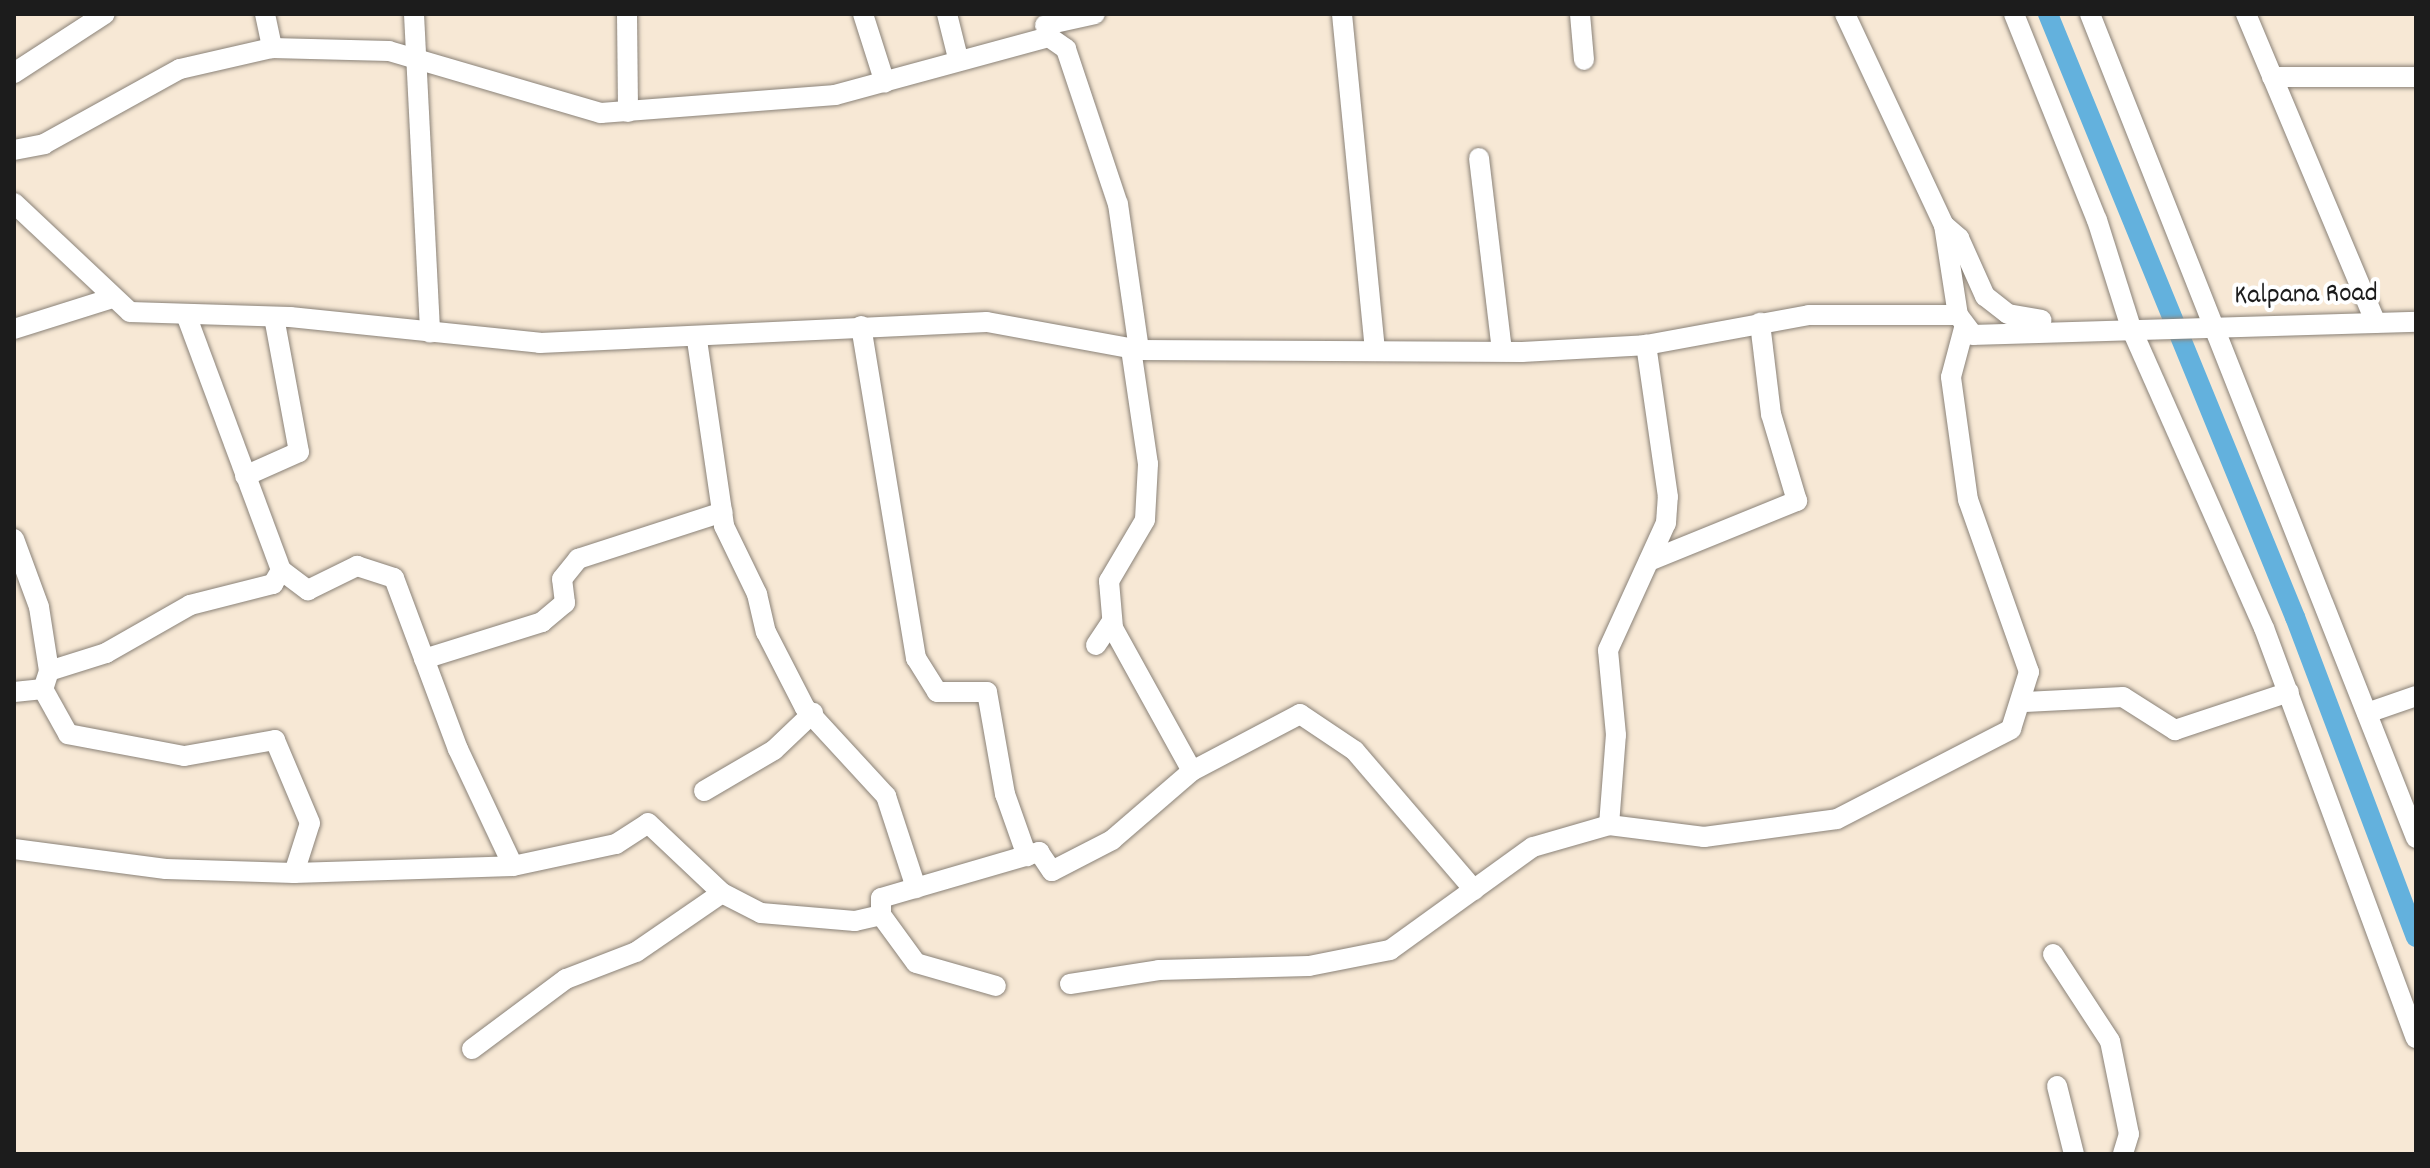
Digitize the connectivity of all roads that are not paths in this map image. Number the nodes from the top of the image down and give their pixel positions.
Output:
1 (105, 14) edge
2 (265, 14) edge
3 (414, 14) edge
4 (627, 14) edge
5 (863, 14) edge
6 (947, 14) edge
7 (1095, 14) edge
8 (1342, 14) edge
9 (1580, 14) edge
10 (1845, 14) edge
11 (2014, 14) edge
12 (2090, 14) edge
13 (2246, 14) edge
14 (1045, 25) edge
15 (272, 48) junction
16 (413, 58) junction
17 (958, 58) junction
18 (1584, 60) dead end
19 (14, 73) edge
20 (2272, 77) junction
21 (2416, 77) edge
22 (885, 83) junction
23 (628, 112) junction
24 (14, 150) edge
25 (1479, 158) dead end
26 (14, 203) edge
27 (1944, 225) junction
28 (1985, 296) junction
29 (109, 299) junction
30 (186, 315) junction
31 (274, 317) junction
32 (1959, 317) junction
33 (2416, 322) edge
34 (1760, 323) junction
35 (2376, 323) junction
36 (861, 326) junction
37 (2206, 326) junction
38 (2140, 328) junction
39 (14, 329) edge
40 (430, 333) junction
41 (697, 340) junction
42 (1646, 345) junction
43 (1135, 350) junction
44 (1375, 350) junction
45 (1502, 351) junction
46 (245, 476) junction
47 (723, 512) junction
48 (14, 539) edge
49 (1649, 561) junction
50 (281, 570) junction
51 (1112, 621) junction
52 (1096, 645) dead end
53 (424, 659) junction
54 (46, 680) junction
55 (14, 692) edge
56 (2289, 692) junction
57 (2416, 696) edge
58 (2025, 702) junction
59 (813, 713) junction
60 (2367, 713) junction
61 (1192, 771) junction
62 (704, 791) dead end
63 (1609, 825) junction
64 (2416, 838) edge
65 (14, 849) edge
66 (1027, 856) junction
67 (513, 866) junction
68 (294, 873) junction
69 (916, 888) junction
70 (1474, 890) junction
71 (722, 893) junction
72 (881, 915) junction
73 (2063, 967) dead end
74 (1070, 984) dead end
75 (996, 986) dead end
76 (2416, 1038) edge
77 (472, 1049) dead end
78 (2057, 1086) dead end
79 (2074, 1154) edge
80 (2123, 1154) edge

1 - 19 street
2 - 15 street
3 - 16 street
4 - 23 street
5 - 22 street
6 - 17 street
7 - 14 street
8 - 44 street
9 - 18 street
10 - 27 street
11 - 38 street
12 - 37 street
13 - 20 street
14 - 17 street
14 - 43 street
15 - 16 street
15 - 24 street
16 - 23 street
16 - 40 street
17 - 22 street
20 - 21 street
20 - 35 street
22 - 23 street
25 - 45 street
26 - 29 street
27 - 28 street
27 - 32 street
28 - 32 street
28 - 38 street
29 - 30 street
29 - 39 street
30 - 31 street
30 - 46 street
31 - 40 street
31 - 46 street
32 - 34 street
32 - 38 street
32 - 58 street
33 - 35 street, Kalpana Road
34 - 42 street
34 - 49 street
35 - 37 street, Kalpana Road
36 - 41 street
36 - 43 street
36 - 66 street
37 - 38 street, Kalpana Road
37 - 60 street
38 - 56 street
40 - 41 street
41 - 47 street
42 - 45 street
42 - 49 street
43 - 44 street
43 - 51 street
44 - 45 street
46 - 50 street
47 - 53 street
47 - 59 street
48 - 54 street
49 - 63 street
50 - 53 street
50 - 54 street
51 - 52 street
51 - 61 street
53 - 67 street
54 - 55 street
54 - 68 street
56 - 58 street
56 - 76 street
57 - 60 street
58 - 63 street
59 - 62 street
59 - 69 street
60 - 64 street
61 - 66 street
61 - 70 street
63 - 70 street
65 - 68 street
66 - 69 street
67 - 68 street
67 - 71 street
69 - 72 street
70 - 74 street
71 - 72 street
71 - 77 street
72 - 75 street
73 - 80 street
78 - 79 street

